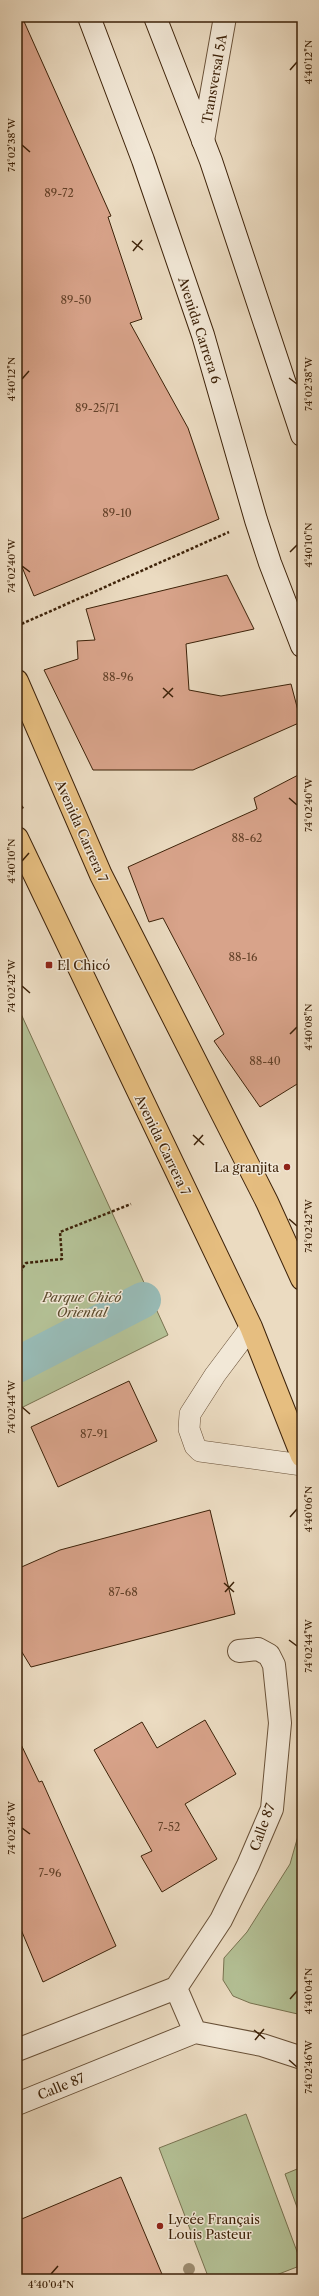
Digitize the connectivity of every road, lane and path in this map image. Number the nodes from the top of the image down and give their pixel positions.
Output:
1 (89, 17) edge
2 (155, 17) edge
3 (225, 17) edge
4 (203, 141) junction
5 (302, 435) edge
6 (230, 532) dead end
7 (17, 626) edge
8 (302, 646) edge
9 (17, 681) edge
10 (17, 838) edge
11 (131, 1204) dead end
12 (300, 1271) edge
13 (17, 1276) edge
14 (250, 1327) junction
15 (302, 1456) edge
16 (302, 1465) edge
17 (240, 1651) dead end
18 (176, 1988) junction
19 (195, 2032) junction
20 (17, 2050) edge
21 (302, 2058) edge
22 (17, 2104) edge

1 - 8 main road, Avenida Carrera 6
2 - 4 main road
3 - 4 main road, Transversal 5A
4 - 5 main road
6 - 7 path
9 - 12 main road, Avenida Carrera 7
10 - 14 main road, Avenida Carrera 7
11 - 13 path
14 - 15 main road, Avenida Carrera 7
14 - 16 lane
17 - 18 main road, Calle 87
18 - 19 main road
18 - 20 main road
19 - 21 main road
19 - 22 main road, Calle 87

